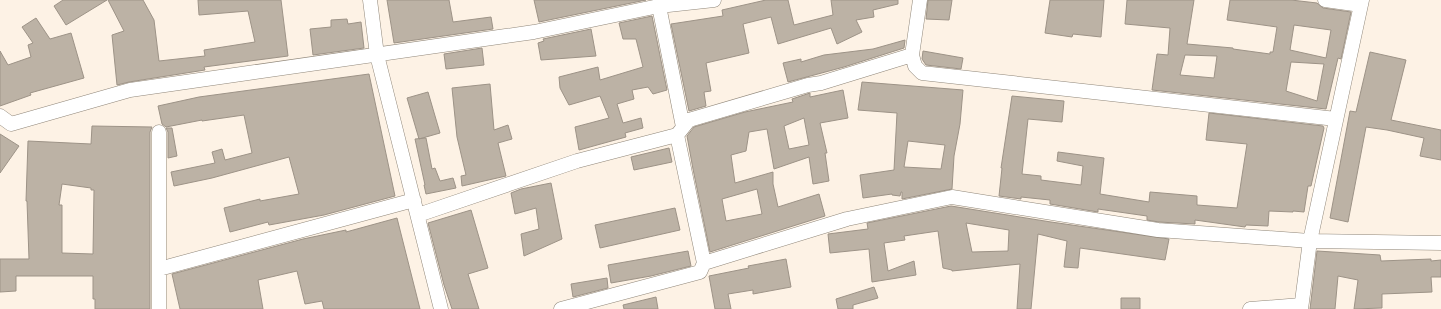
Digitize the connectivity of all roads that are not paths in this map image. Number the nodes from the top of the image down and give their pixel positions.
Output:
1 (370, 0) edge
2 (714, 0) edge
3 (920, 0) edge
4 (1326, 0) edge
5 (1361, 3) edge
6 (654, 5) edge
7 (377, 55) junction
8 (912, 55) junction
9 (0, 116) edge
10 (1336, 119) junction
11 (680, 131) junction
12 (159, 132) dead end
13 (414, 200) junction
14 (418, 215) junction
15 (1310, 242) junction
16 (1441, 243) edge
17 (704, 263) junction
18 (159, 269) junction
19 (1301, 307) edge
20 (158, 309) edge
21 (441, 309) edge
22 (561, 309) edge
23 (1250, 309) edge

1 - 7 street
2 - 6 street
3 - 8 street
4 - 5 street
5 - 10 street
6 - 7 street
6 - 11 street
7 - 9 street
7 - 13 street
8 - 10 street
8 - 11 street
10 - 15 street
11 - 14 street
11 - 17 street
12 - 18 street
13 - 14 street
13 - 18 street
14 - 21 street
15 - 16 street
15 - 17 street
15 - 19 street
17 - 22 street
18 - 20 street
19 - 23 street

